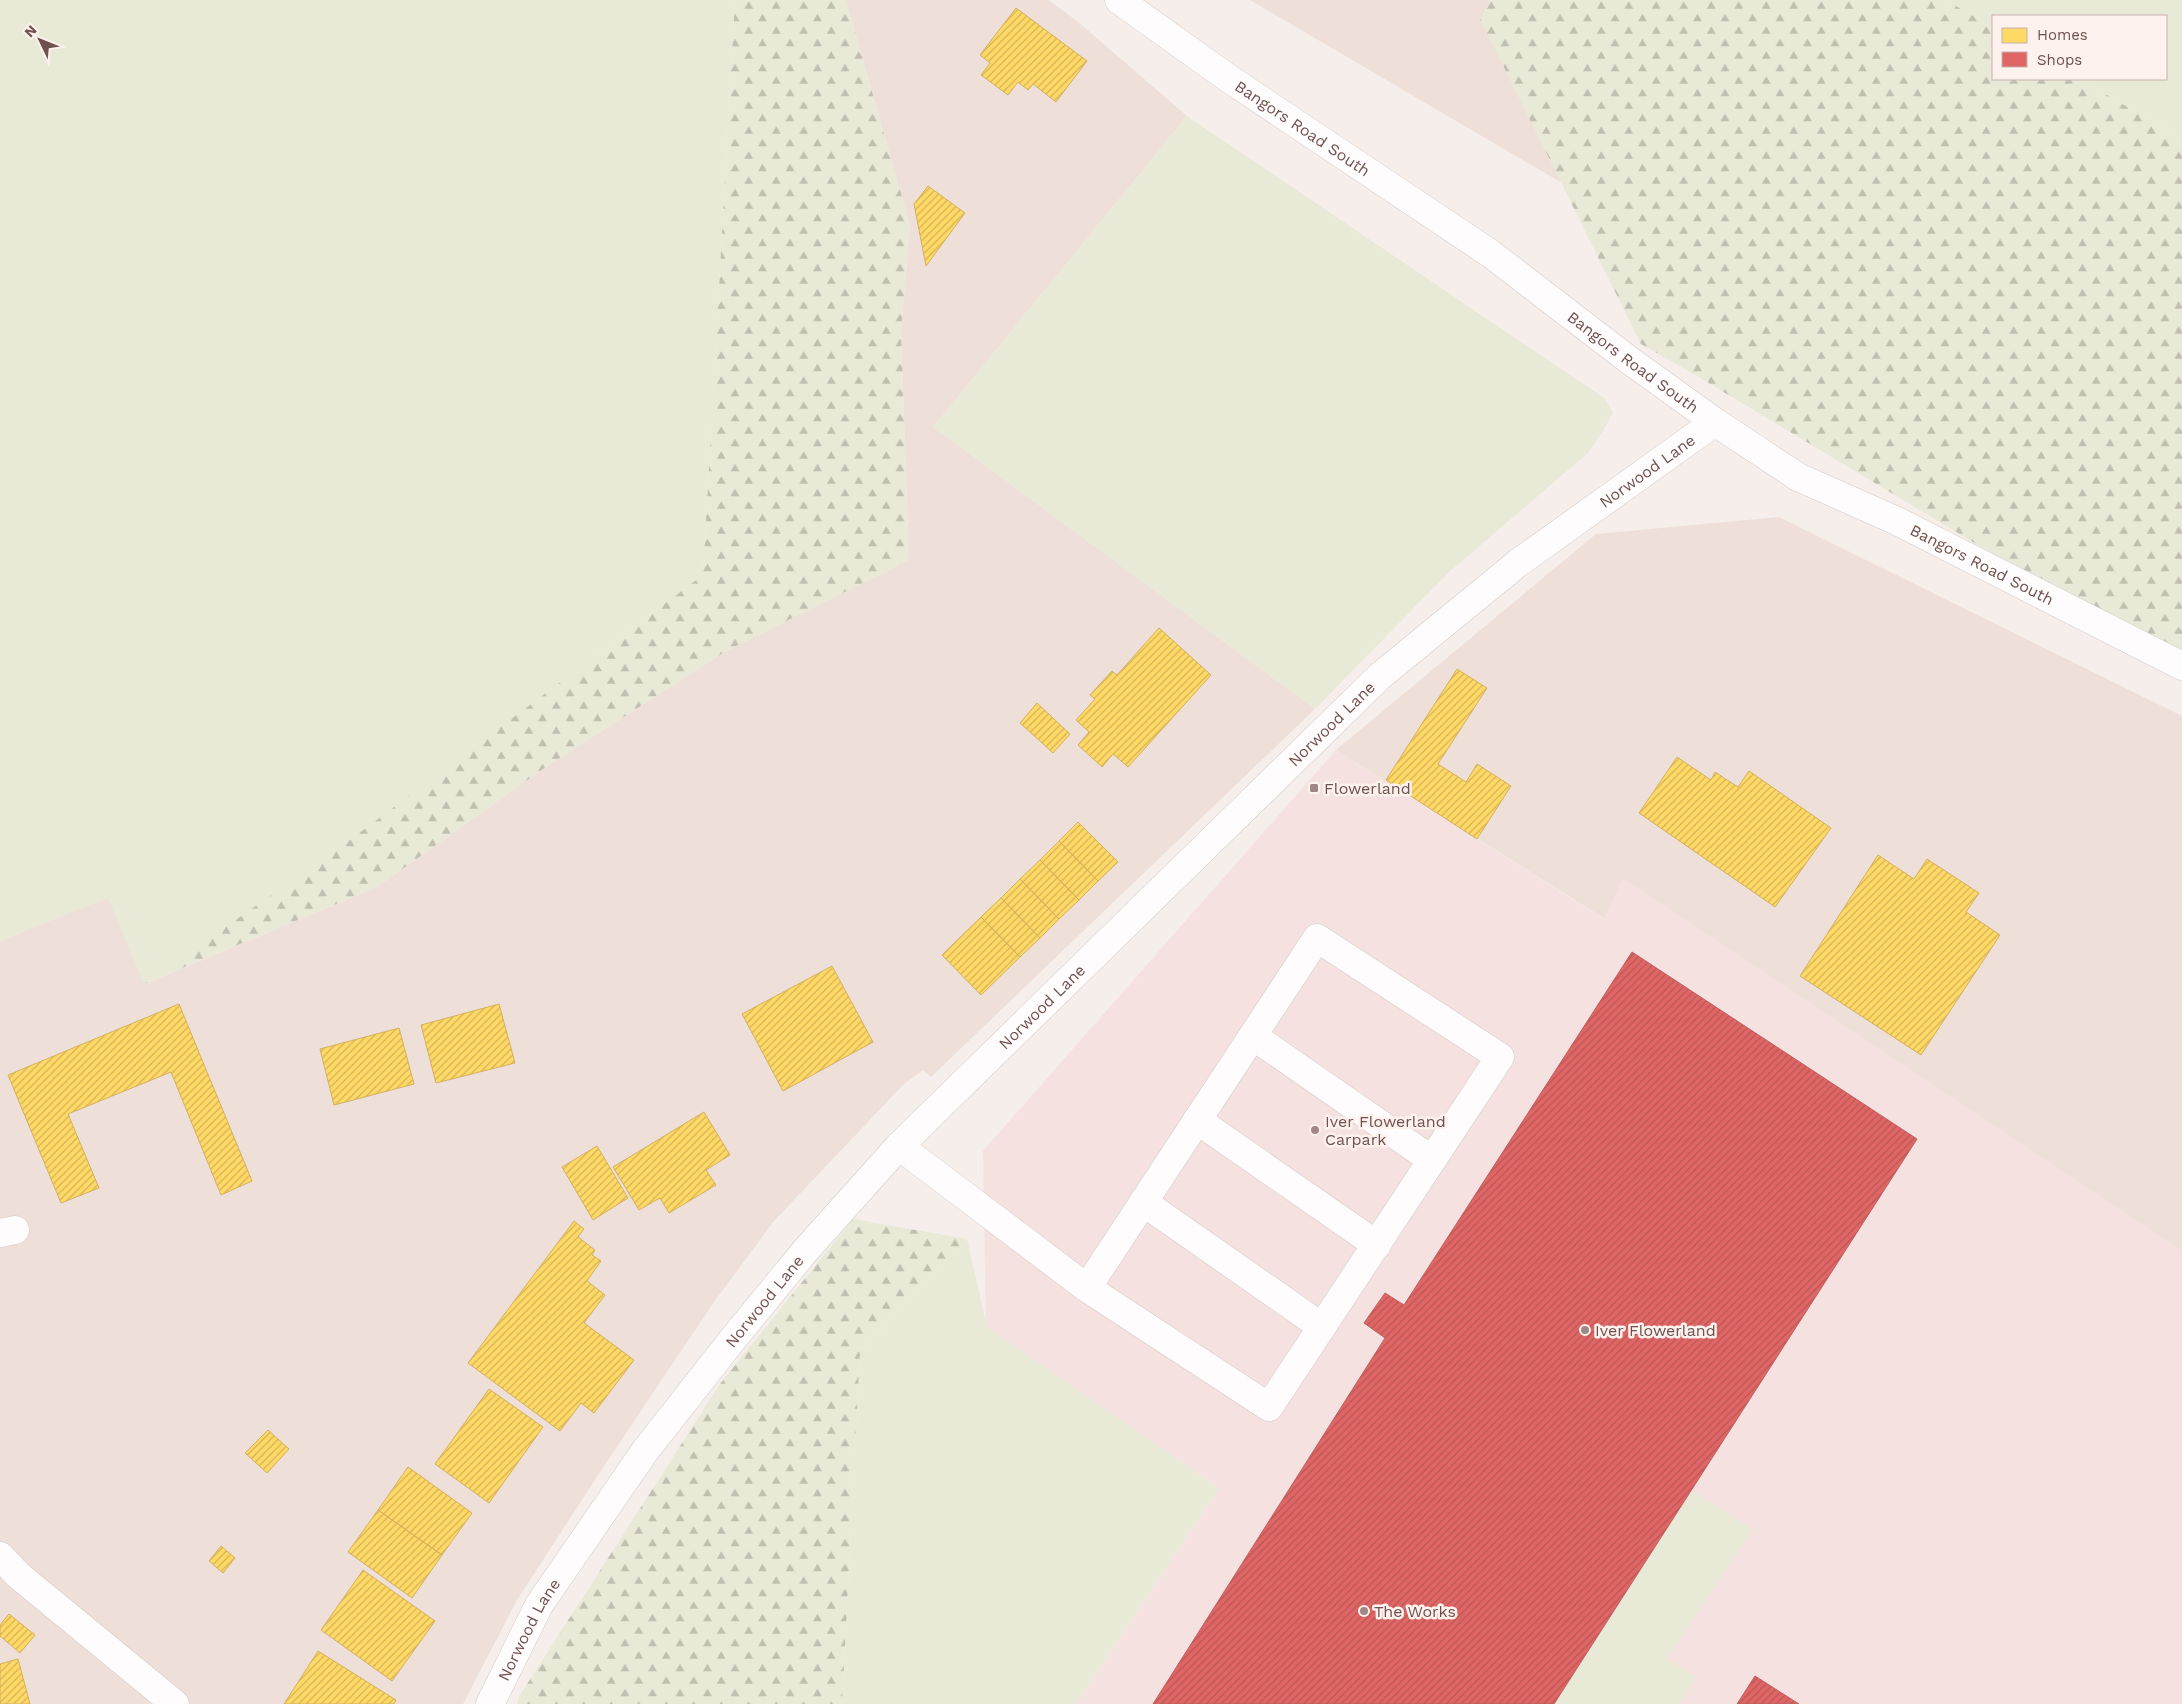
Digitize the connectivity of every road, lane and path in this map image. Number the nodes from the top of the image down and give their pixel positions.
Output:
1 (1118, 0) edge
2 (1715, 422) junction
3 (2182, 666) edge
4 (1253, 1036) junction
5 (1197, 1120) junction
6 (899, 1146) junction
7 (1432, 1160) junction
8 (1143, 1202) junction
9 (1376, 1245) junction
10 (1087, 1288) junction
11 (1322, 1327) junction
12 (0, 1556) edge
13 (175, 1704) edge
14 (490, 1704) edge

1 - 2 street, Bangors Road South
2 - 3 street, Bangors Road South
2 - 6 street, Norwood Lane
4 - 5 street
4 - 7 street
4 - 7 street
5 - 8 street
5 - 9 street
6 - 10 street
6 - 14 street, Norwood Lane
7 - 9 street
8 - 10 street
8 - 11 street
9 - 11 street
10 - 11 street
12 - 13 street

